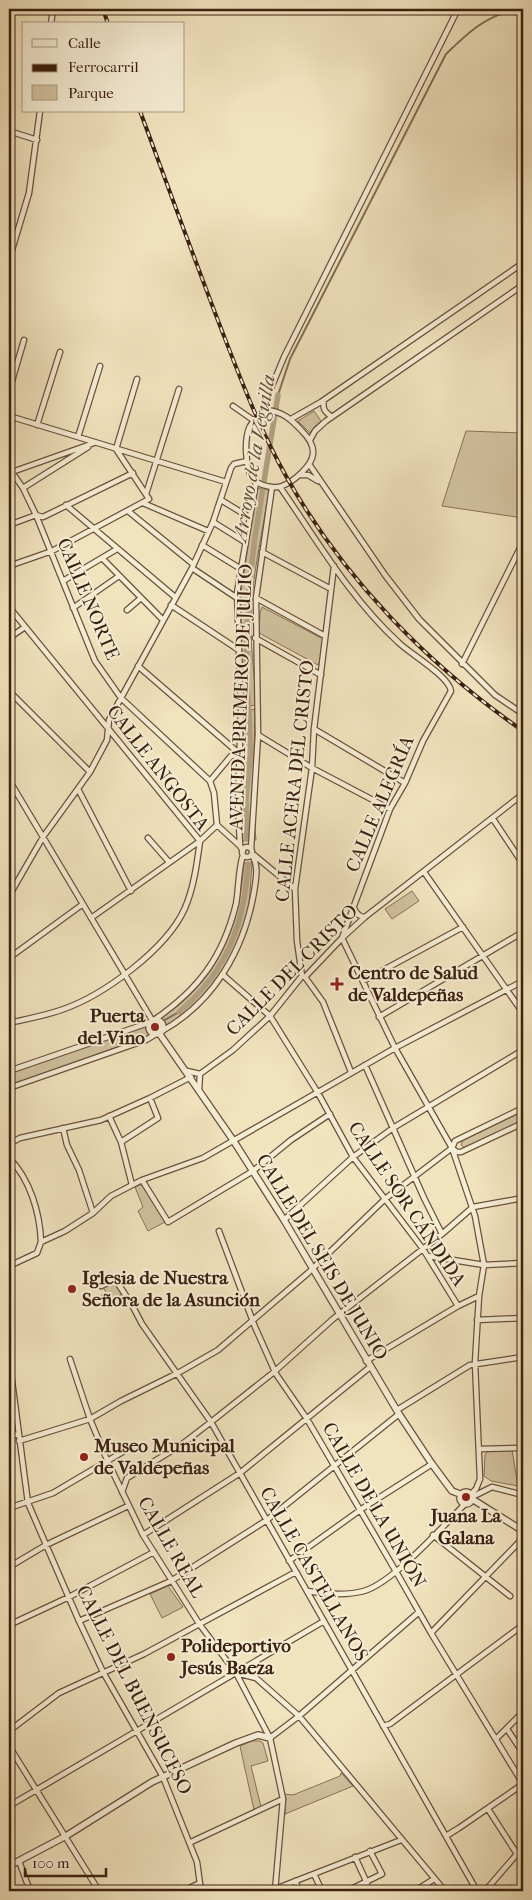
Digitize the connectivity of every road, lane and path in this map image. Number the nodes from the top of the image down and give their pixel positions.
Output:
1 (53, 9) edge
2 (458, 9) edge
3 (51, 22) edge
4 (40, 112) edge
5 (9, 131) edge
6 (37, 140) junction
7 (9, 260) edge
8 (523, 263) edge
9 (523, 285) edge
10 (24, 340) dead end
11 (60, 352) dead end
12 (100, 366) dead end
13 (137, 379) dead end
14 (179, 389) dead end
15 (9, 391) edge
16 (324, 400) junction
17 (233, 406) dead end
18 (267, 410) junction
19 (9, 416) edge
20 (332, 417) junction
21 (291, 419) junction
22 (253, 420) junction
23 (37, 425) junction
24 (78, 437) junction
25 (310, 440) junction
26 (95, 442) junction
27 (116, 449) junction
28 (156, 461) junction
29 (247, 461) junction
30 (309, 464) junction
31 (10, 471) edge
32 (133, 473) junction
33 (300, 475) junction
34 (226, 482) junction
35 (256, 482) junction
36 (319, 482) junction
37 (280, 486) junction
38 (272, 487) junction
39 (23, 488) junction
40 (146, 494) junction
41 (221, 500) junction
42 (143, 503) junction
43 (66, 505) junction
44 (128, 511) junction
45 (36, 514) junction
46 (249, 517) junction
47 (213, 522) junction
48 (9, 525) edge
49 (94, 529) junction
50 (208, 531) junction
51 (245, 542) junction
52 (523, 542) edge
53 (202, 545) junction
54 (117, 548) junction
55 (52, 551) junction
56 (262, 552) junction
57 (102, 558) junction
58 (9, 566) edge
59 (192, 566) junction
60 (334, 566) junction
61 (241, 569) junction
62 (119, 576) junction
63 (63, 581) junction
64 (331, 589) junction
65 (176, 597) junction
66 (140, 598) junction
67 (237, 598) junction
68 (256, 598) junction
69 (171, 605) junction
70 (9, 606) edge
71 (73, 608) junction
72 (127, 610) dead end
73 (163, 620) junction
74 (25, 627) junction
75 (325, 636) junction
76 (9, 638) edge
77 (255, 638) junction
78 (238, 650) junction
79 (462, 664) junction
80 (138, 666) junction
81 (321, 675) junction
82 (9, 691) edge
83 (121, 698) junction
84 (523, 714) edge
85 (108, 727) junction
86 (314, 729) junction
87 (258, 735) junction
88 (241, 755) junction
89 (312, 768) junction
90 (90, 772) junction
91 (9, 780) edge
92 (210, 781) junction
93 (405, 783) junction
94 (78, 790) junction
95 (523, 794) edge
96 (390, 809) junction
97 (493, 819) junction
98 (218, 825) junction
99 (43, 837) junction
100 (148, 838) dead end
101 (200, 840) junction
102 (240, 846) junction
103 (252, 852) junction
104 (243, 853) junction
105 (522, 860) edge
106 (169, 862) junction
107 (424, 872) junction
108 (295, 889) junction
109 (131, 891) junction
110 (9, 896) edge
111 (83, 904) junction
112 (354, 908) junction
113 (365, 917) junction
114 (91, 918) junction
115 (463, 927) junction
116 (523, 932) edge
117 (342, 938) junction
118 (482, 956) junction
119 (9, 958) edge
120 (223, 975) junction
121 (125, 976) junction
122 (304, 976) junction
123 (362, 981) junction
124 (523, 982) edge
125 (506, 990) junction
126 (523, 1013) edge
127 (270, 1016) junction
128 (379, 1017) junction
129 (153, 1021) junction
130 (9, 1023) edge
131 (159, 1032) junction
132 (395, 1048) junction
133 (523, 1050) edge
134 (365, 1065) junction
135 (9, 1071) edge
136 (187, 1071) junction
137 (351, 1072) junction
138 (200, 1074) junction
139 (190, 1077) junction
140 (9, 1088) edge
141 (200, 1090) junction
142 (318, 1093) junction
143 (150, 1098) junction
144 (429, 1106) junction
145 (523, 1108) edge
146 (330, 1114) junction
147 (109, 1116) junction
148 (523, 1123) edge
149 (63, 1128) junction
150 (393, 1128) junction
151 (233, 1140) junction
152 (121, 1142) junction
153 (9, 1144) edge
154 (452, 1148) junction
155 (353, 1157) junction
156 (10, 1161) edge
157 (253, 1171) junction
158 (415, 1175) junction
159 (142, 1180) junction
160 (132, 1185) junction
161 (523, 1198) edge
162 (385, 1199) junction
163 (473, 1207) junction
164 (93, 1213) junction
165 (284, 1220) junction
166 (219, 1231) dead end
167 (442, 1234) junction
168 (41, 1242) junction
169 (423, 1249) junction
170 (428, 1256) junction
171 (523, 1263) edge
172 (484, 1265) junction
173 (9, 1266) edge
174 (313, 1268) junction
175 (101, 1286) dead end
176 (479, 1296) junction
177 (458, 1306) junction
178 (339, 1314) junction
179 (523, 1318) edge
180 (253, 1320) junction
181 (476, 1320) junction
182 (523, 1357) edge
183 (9, 1358) edge
184 (70, 1359) dead end
185 (366, 1361) junction
186 (475, 1363) junction
187 (370, 1367) junction
188 (274, 1372) junction
189 (178, 1373) junction
190 (11, 1385) edge
191 (398, 1412) junction
192 (90, 1419) junction
193 (307, 1419) junction
194 (211, 1422) junction
195 (18, 1434) junction
196 (9, 1437) edge
197 (19, 1441) junction
198 (131, 1447) dead end
199 (523, 1448) edge
200 (480, 1449) junction
201 (107, 1460) junction
202 (432, 1464) junction
203 (334, 1466) junction
204 (113, 1473) junction
205 (240, 1473) junction
206 (127, 1478) junction
207 (122, 1492) junction
208 (460, 1494) junction
209 (523, 1494) edge
210 (472, 1497) junction
211 (28, 1503) junction
212 (465, 1504) junction
213 (128, 1506) junction
214 (9, 1508) edge
215 (360, 1511) junction
216 (267, 1520) junction
217 (523, 1531) edge
218 (143, 1535) junction
219 (433, 1536) junction
220 (523, 1538) edge
221 (46, 1545) junction
222 (154, 1552) junction
223 (289, 1560) junction
224 (9, 1567) edge
225 (396, 1571) junction
226 (297, 1573) junction
227 (484, 1577) junction
228 (171, 1580) junction
229 (307, 1590) junction
230 (510, 1596) dead end
231 (69, 1597) junction
232 (419, 1612) junction
233 (79, 1621) junction
234 (324, 1621) junction
235 (9, 1625) edge
236 (200, 1625) junction
237 (523, 1625) edge
238 (430, 1633) junction
239 (352, 1670) junction
240 (103, 1672) junction
241 (236, 1673) junction
242 (456, 1674) junction
243 (523, 1712) edge
244 (299, 1716) junction
245 (383, 1726) junction
246 (507, 1729) junction
247 (9, 1731) edge
248 (138, 1731) junction
249 (270, 1738) junction
250 (496, 1739) junction
251 (9, 1746) edge
252 (523, 1753) edge
253 (163, 1777) junction
254 (523, 1784) edge
255 (36, 1790) junction
256 (283, 1799) junction
257 (9, 1806) edge
258 (488, 1808) junction
259 (66, 1836) junction
260 (446, 1836) junction
261 (401, 1840) junction
262 (191, 1842) junction
263 (523, 1847) edge
264 (370, 1851) junction
265 (517, 1854) junction
266 (355, 1857) junction
267 (19, 1861) junction
268 (9, 1866) edge
269 (314, 1874) junction
270 (434, 1879) junction
271 (295, 1881) junction
272 (200, 1883) junction
273 (367, 1883) junction
274 (275, 1890) edge
275 (30, 1891) edge
276 (99, 1891) edge
277 (184, 1891) edge
278 (201, 1891) edge
279 (300, 1891) edge
280 (322, 1891) edge
281 (347, 1891) edge
282 (415, 1891) edge
283 (445, 1891) edge
284 (477, 1891) edge
285 (485, 1891) edge

1 - 3 street
2 - 18 street
4 - 6 street
5 - 6 street
6 - 7 street
8 - 16 street
9 - 20 street
10 - 15 street
11 - 23 street
12 - 24 street
13 - 27 street
14 - 28 street
16 - 20 street
16 - 21 street
17 - 22 street
18 - 21 street
18 - 22 street
19 - 23 street
20 - 25 street
21 - 25 street
22 - 29 street
23 - 24 street
24 - 26 street
25 - 30 street
26 - 27 street
26 - 31 street
26 - 39 street
27 - 28 street
27 - 32 street
28 - 34 street
28 - 40 street
29 - 34 street
29 - 35 street
30 - 33 street
30 - 36 street
31 - 39 street, CALLE NORTE
32 - 40 street
32 - 43 street
33 - 36 street
33 - 37 street
34 - 41 street
35 - 38 street
35 - 46 street, AVENIDA PRIMERO DE JULIO
36 - 79 street
37 - 38 street
37 - 60 street
38 - 56 street, AVENIDA PRIMERO DE JULIO
39 - 45 street, CALLE NORTE
40 - 42 street
41 - 46 street
41 - 47 street
42 - 44 street
42 - 50 street
43 - 45 street
43 - 49 street
44 - 49 street
44 - 59 street
45 - 48 street
45 - 55 street, CALLE NORTE
46 - 51 street, AVENIDA PRIMERO DE JULIO
47 - 50 street
47 - 51 street
49 - 54 street
49 - 55 street
50 - 53 street
51 - 61 street, AVENIDA PRIMERO DE JULIO
52 - 79 street
53 - 59 street
53 - 61 street
54 - 57 street
54 - 65 street
55 - 58 street
55 - 63 street, CALLE NORTE
56 - 64 street
56 - 68 street, AVENIDA PRIMERO DE JULIO
57 - 62 street
57 - 63 street
59 - 65 street
59 - 67 street
60 - 64 street, CALLE ACERA DEL CRISTO
60 - 93 street, CALLE ALEGRÍA
61 - 67 street, AVENIDA PRIMERO DE JULIO
62 - 66 street
62 - 71 street
63 - 71 street, CALLE NORTE
64 - 75 street, CALLE ACERA DEL CRISTO
65 - 69 street
66 - 72 street
66 - 73 street
67 - 78 street, AVENIDA PRIMERO DE JULIO
68 - 75 street
68 - 77 street, AVENIDA PRIMERO DE JULIO
69 - 73 street
69 - 78 street
70 - 74 street, CALLE ANGOSTA
71 - 83 street, CALLE NORTE
73 - 80 street
74 - 76 street
74 - 85 street, CALLE ANGOSTA
75 - 81 street, CALLE ACERA DEL CRISTO
77 - 81 street
77 - 87 street, AVENIDA PRIMERO DE JULIO
78 - 88 street, AVENIDA PRIMERO DE JULIO
79 - 84 street
80 - 83 street
80 - 88 street
81 - 86 street, CALLE ACERA DEL CRISTO
82 - 90 street
83 - 85 street
83 - 92 street, CALLE NORTE
85 - 90 street
85 - 101 street, CALLE ANGOSTA
86 - 89 street, CALLE ACERA DEL CRISTO
86 - 93 street
87 - 89 street
87 - 103 street, AVENIDA PRIMERO DE JULIO
88 - 92 street
88 - 102 street, AVENIDA PRIMERO DE JULIO
89 - 96 street
89 - 108 street, CALLE ACERA DEL CRISTO
90 - 94 street
91 - 99 street
92 - 98 street
93 - 96 street, CALLE ALEGRÍA
94 - 99 street
94 - 109 street
95 - 97 street, CALLE DEL CRISTO
96 - 112 street, CALLE ALEGRÍA
97 - 105 street
97 - 107 street, CALLE DEL CRISTO
98 - 101 street
98 - 102 street
99 - 110 street
99 - 111 street
100 - 106 street
101 - 106 street
101 - 121 street, CALLE ANGOSTA
102 - 104 street, AVENIDA PRIMERO DE JULIO
103 - 104 street
103 - 104 street
103 - 108 street
103 - 120 street, AVENIDA PRIMERO DE JULIO
104 - 129 street, AVENIDA PRIMERO DE JULIO
106 - 109 street
107 - 113 street, CALLE DEL CRISTO
107 - 115 street
108 - 122 street, CALLE ACERA DEL CRISTO
109 - 114 street
111 - 114 street
111 - 119 street
112 - 113 street
112 - 117 street, CALLE ALEGRÍA
113 - 117 street, CALLE DEL CRISTO
114 - 121 street
115 - 118 street
115 - 123 street
116 - 118 street
117 - 122 street, CALLE DEL CRISTO
117 - 123 street
118 - 125 street
118 - 128 street
120 - 127 street, CALLE SOR CÁNDIDA
120 - 131 street, AVENIDA PRIMERO DE JULIO
121 - 129 street
121 - 130 street, CALLE ANGOSTA
122 - 127 street, CALLE DEL CRISTO
122 - 137 street
123 - 128 street
124 - 125 street
125 - 126 street
125 - 132 street
127 - 138 street, CALLE DEL CRISTO
127 - 142 street, CALLE SOR CÁNDIDA
128 - 132 street
129 - 131 street
129 - 131 street
129 - 135 street, AVENIDA PRIMERO DE JULIO
131 - 136 street, CALLE DEL SEIS DE JUNIO
131 - 140 street, AVENIDA PRIMERO DE JULIO
132 - 134 street
132 - 144 street
133 - 144 street
134 - 137 street
134 - 150 street
136 - 138 street
136 - 139 street, CALLE DEL SEIS DE JUNIO
137 - 142 street
138 - 141 street
139 - 141 street, CALLE DEL SEIS DE JUNIO
139 - 143 street
141 - 151 street, CALLE DEL SEIS DE JUNIO
142 - 146 street, CALLE SOR CÁNDIDA
142 - 151 street
143 - 147 street
143 - 152 street
144 - 150 street
144 - 154 street
145 - 154 street
146 - 155 street, CALLE SOR CÁNDIDA
146 - 157 street
147 - 149 street
147 - 152 street
148 - 154 street
149 - 153 street
149 - 164 street
150 - 155 street
150 - 158 street
151 - 157 street, CALLE DEL SEIS DE JUNIO
151 - 159 street
152 - 160 street
154 - 158 street
154 - 163 street
155 - 162 street, CALLE SOR CÁNDIDA
155 - 165 street
156 - 168 street
157 - 159 street
157 - 165 street, CALLE DEL SEIS DE JUNIO
158 - 162 street
158 - 167 street
159 - 160 street
160 - 164 street
161 - 163 street
162 - 169 street, CALLE SOR CÁNDIDA
162 - 174 street
163 - 167 street
163 - 172 street
164 - 168 street
165 - 174 street, CALLE DEL SEIS DE JUNIO
166 - 180 street, CALLE DE LA UNIÓN
167 - 169 street
168 - 173 street
169 - 170 street, CALLE SOR CÁNDIDA
169 - 178 street
170 - 172 street
170 - 177 street, CALLE SOR CÁNDIDA
171 - 172 street
172 - 176 street
174 - 178 street, CALLE DEL SEIS DE JUNIO
174 - 180 street
175 - 189 street, CALLE CASTELLANOS
176 - 177 street
176 - 181 street
177 - 185 street
178 - 185 street, CALLE DEL SEIS DE JUNIO
178 - 188 street
179 - 181 street
180 - 188 street, CALLE DE LA UNIÓN
180 - 189 street
181 - 186 street
182 - 186 street
183 - 190 street, CALLE DEL BUENSUCESO
184 - 192 street, CALLE REAL
185 - 187 street, CALLE DEL SEIS DE JUNIO
186 - 191 street
186 - 200 street
187 - 191 street, CALLE DEL SEIS DE JUNIO
187 - 193 street
188 - 193 street, CALLE DE LA UNIÓN
188 - 194 street
189 - 192 street
189 - 194 street, CALLE CASTELLANOS
190 - 195 street, CALLE DEL BUENSUCESO
191 - 202 street, CALLE DEL SEIS DE JUNIO
191 - 203 street
192 - 197 street
192 - 201 street, CALLE REAL
193 - 203 street, CALLE DE LA UNIÓN
193 - 205 street
194 - 205 street, CALLE CASTELLANOS
194 - 206 street
195 - 196 street
195 - 197 street, CALLE DEL BUENSUCESO
197 - 211 street, CALLE DEL BUENSUCESO
198 - 201 street
199 - 200 street
200 - 210 street
201 - 204 street, CALLE REAL
201 - 211 street
202 - 208 street, CALLE DEL SEIS DE JUNIO
202 - 215 street
203 - 215 street, CALLE DE LA UNIÓN
203 - 216 street
204 - 206 street
204 - 207 street, CALLE REAL
205 - 216 street, CALLE CASTELLANOS
205 - 218 street
206 - 207 street
207 - 213 street, CALLE REAL
208 - 210 street
208 - 212 street
209 - 210 street
210 - 212 street
210 - 217 street
211 - 214 street
211 - 221 street, CALLE DEL BUENSUCESO
212 - 219 street
213 - 218 street, CALLE REAL
213 - 221 street
215 - 223 street
215 - 225 street, CALLE DE LA UNIÓN
216 - 223 street, CALLE CASTELLANOS
216 - 228 street
218 - 222 street, CALLE REAL
219 - 225 street
219 - 227 street
220 - 227 street
221 - 224 street
221 - 231 street, CALLE DEL BUENSUCESO
222 - 228 street, CALLE REAL
222 - 231 street
223 - 226 street, CALLE CASTELLANOS
225 - 229 street
225 - 232 street, CALLE DE LA UNIÓN
226 - 229 street, CALLE CASTELLANOS
226 - 236 street
227 - 230 street
227 - 238 street
228 - 233 street
228 - 236 street, CALLE REAL
229 - 234 street, CALLE CASTELLANOS
231 - 233 street, CALLE DEL BUENSUCESO
231 - 235 street
232 - 238 street, CALLE DE LA UNIÓN
232 - 239 street
233 - 240 street, CALLE DEL BUENSUCESO
234 - 239 street, CALLE CASTELLANOS
234 - 241 street
236 - 240 street
236 - 241 street, CALLE REAL
237 - 242 street
238 - 242 street, CALLE DE LA UNIÓN
239 - 244 street
239 - 245 street, CALLE CASTELLANOS
240 - 247 street
240 - 248 street, CALLE DEL BUENSUCESO
241 - 244 street
241 - 248 street
241 - 249 street, CALLE REAL
242 - 245 street
242 - 250 street, CALLE DE LA UNIÓN
243 - 246 street
244 - 249 street
244 - 261 street
245 - 260 street, CALLE CASTELLANOS
246 - 250 street
246 - 252 street
248 - 253 street, CALLE DEL BUENSUCESO
248 - 255 street
249 - 253 street
249 - 256 street, CALLE REAL
250 - 254 street, CALLE DE LA UNIÓN
251 - 255 street
253 - 259 street
253 - 262 street, CALLE DEL BUENSUCESO
254 - 258 street
255 - 257 street
255 - 259 street
256 - 262 street
256 - 274 street, CALLE REAL
258 - 260 street
258 - 265 street
259 - 267 street
259 - 276 street
260 - 284 street, CALLE CASTELLANOS
261 - 264 street
261 - 270 street
262 - 272 street, CALLE DEL BUENSUCESO
263 - 265 street
264 - 266 street
264 - 273 street
265 - 285 street
266 - 269 street
266 - 273 street
267 - 268 street
267 - 275 street
269 - 271 street
269 - 280 street
270 - 282 street
270 - 283 street
271 - 274 street
271 - 279 street
272 - 277 street
272 - 278 street, CALLE DEL BUENSUCESO
273 - 281 street

